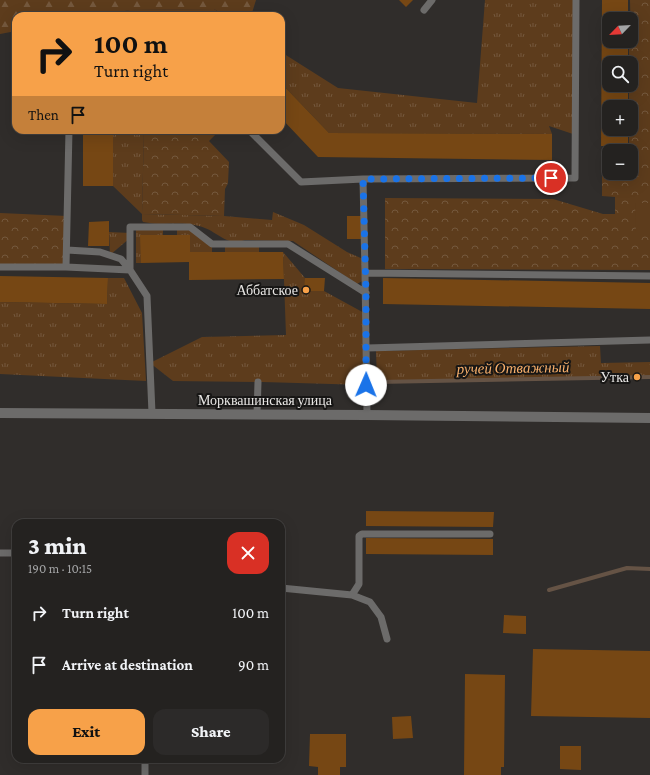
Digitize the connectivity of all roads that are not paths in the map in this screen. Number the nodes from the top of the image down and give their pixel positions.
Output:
1 (432, 0) edge
2 (576, 0) edge
3 (424, 10) dead end
4 (69, 134) edge
5 (253, 134) edge
6 (363, 179) junction
7 (66, 250) junction
8 (0, 267) edge
9 (66, 267) junction
10 (130, 270) junction
11 (365, 273) junction
12 (650, 276) edge
13 (366, 293) junction
14 (650, 340) edge
15 (366, 348) junction
16 (258, 382) dead end
17 (0, 413) edge
18 (152, 413) junction
19 (257, 414) junction
20 (367, 415) junction
21 (650, 418) edge
22 (490, 534) dead end
23 (0, 553) edge
24 (12, 553) edge
25 (285, 588) edge
26 (352, 594) junction
27 (387, 639) dead end
28 (145, 763) edge
29 (145, 775) edge

1 - 3 lane
2 - 6 lane
4 - 7 lane
5 - 6 lane
6 - 11 lane
7 - 9 lane
7 - 10 lane
8 - 9 lane
9 - 10 lane
10 - 13 lane
10 - 18 lane
11 - 12 lane
11 - 13 lane
13 - 15 lane
14 - 15 lane
15 - 20 lane
16 - 19 lane
17 - 18 street, Морквашинская улица
18 - 19 street, Морквашинская улица
19 - 20 street, Морквашинская улица
20 - 21 street, Морквашинская улица
22 - 26 lane
23 - 24 lane
25 - 26 lane
26 - 27 lane
28 - 29 lane

